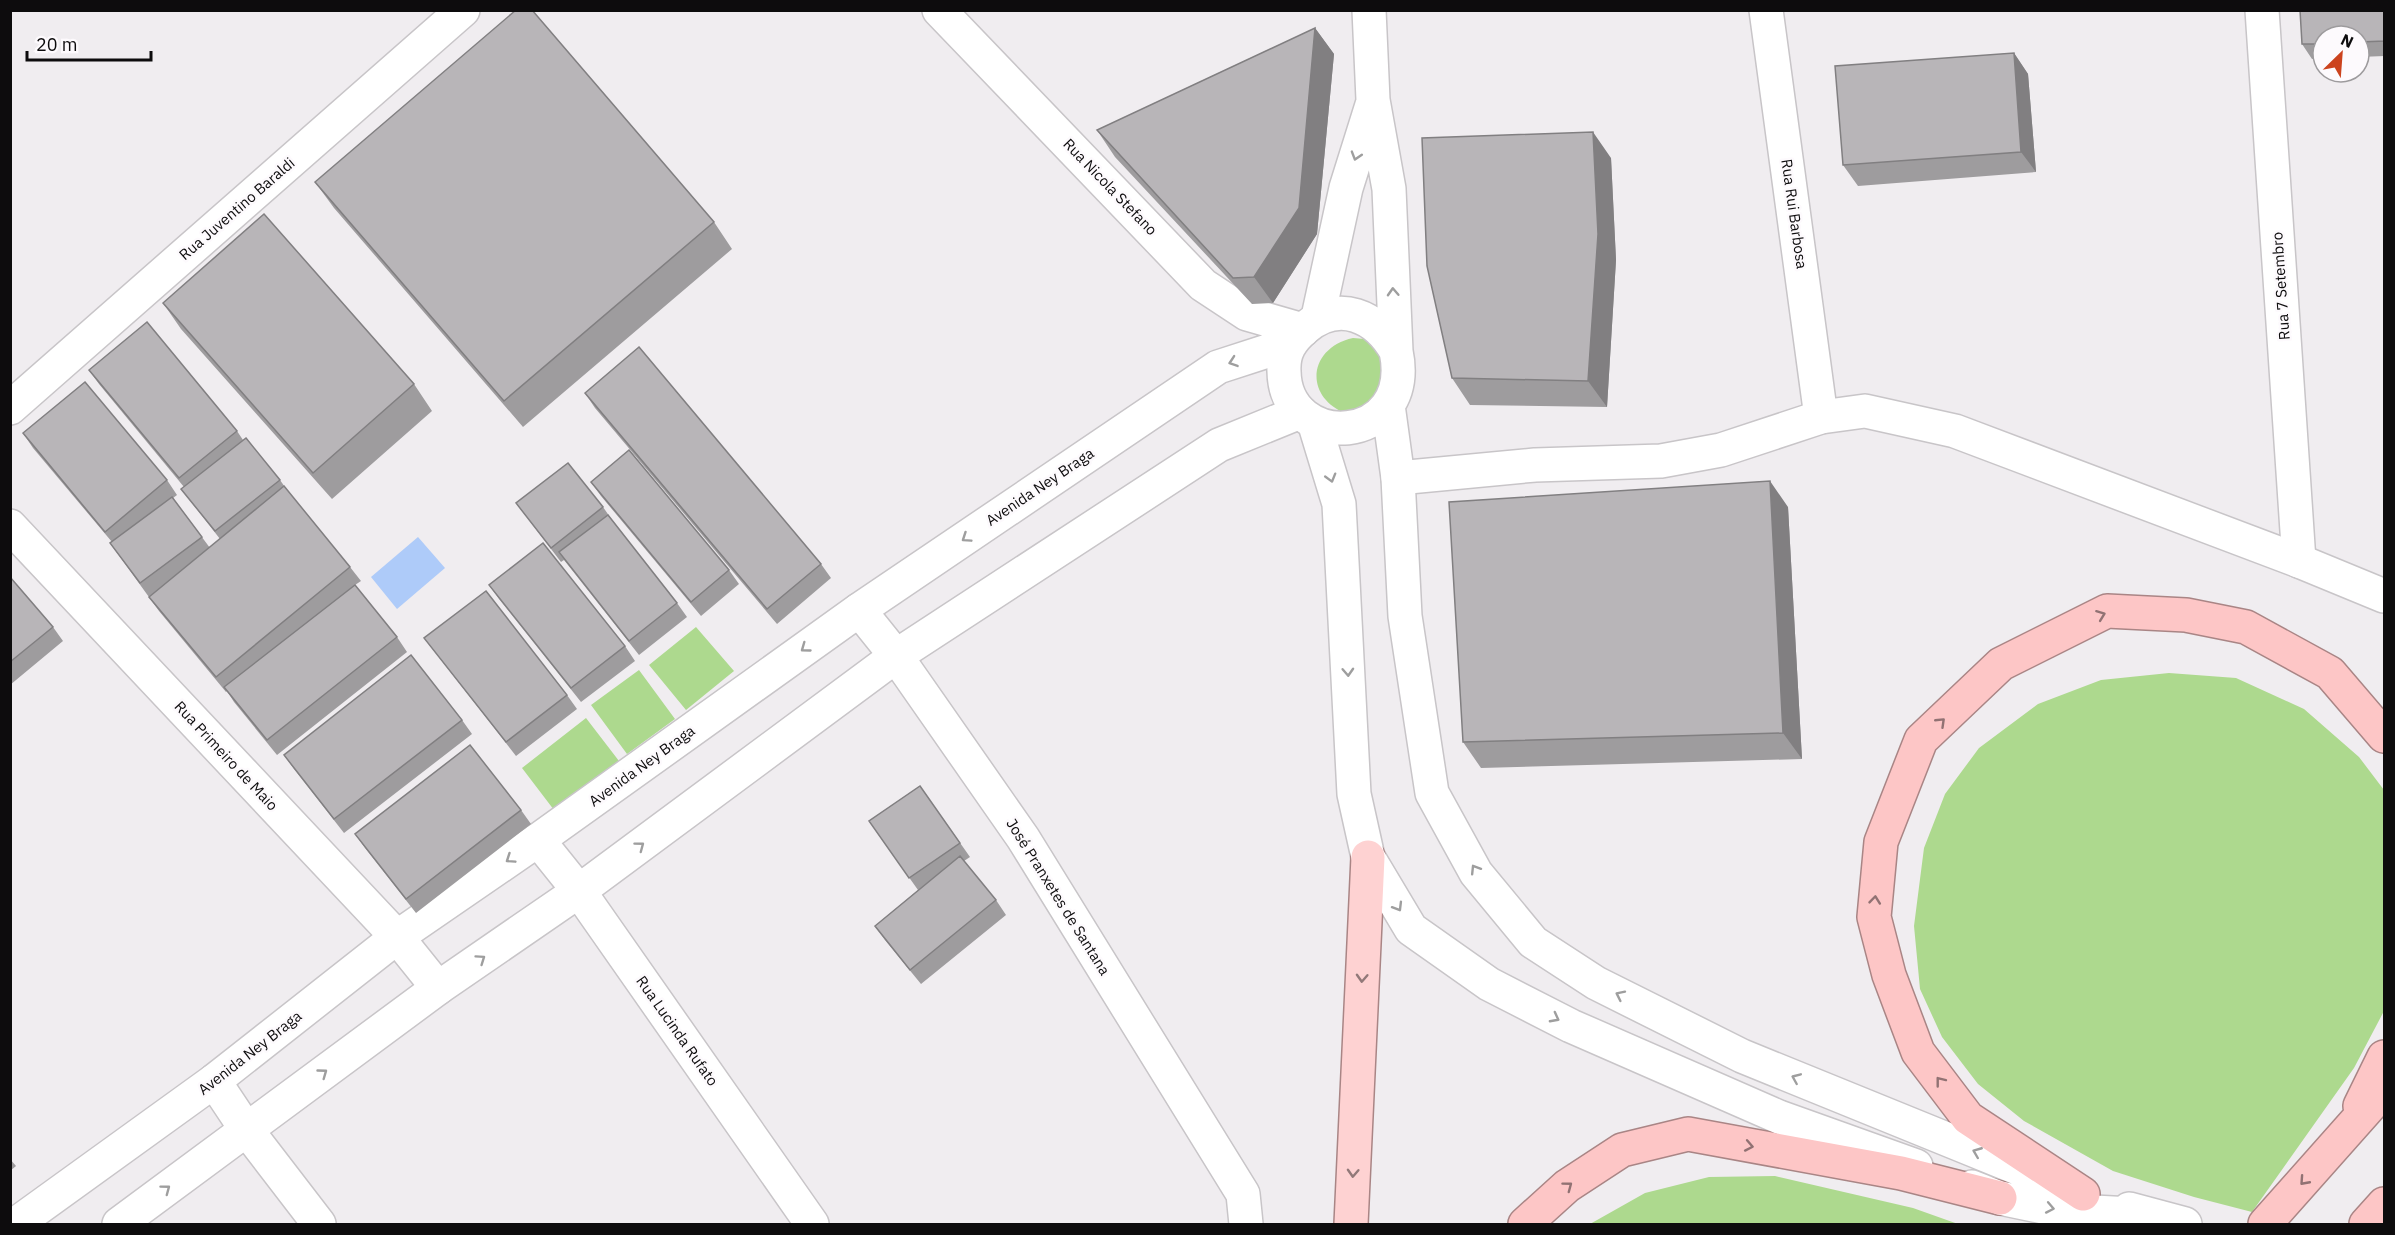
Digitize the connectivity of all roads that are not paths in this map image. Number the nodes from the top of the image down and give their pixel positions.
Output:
1 (463, 10) edge
2 (939, 10) edge
3 (1369, 10) edge
4 (1766, 10) edge
5 (2262, 10) edge
6 (1373, 100) junction
7 (1303, 330) junction
8 (1396, 351) junction
9 (1388, 405) junction
10 (10, 408) edge
11 (1307, 417) junction
12 (1821, 417) junction
13 (1398, 478) junction
14 (10, 526) edge
15 (2299, 561) junction
16 (2385, 596) edge
17 (859, 610) junction
18 (896, 656) junction
19 (2385, 736) edge
20 (538, 840) junction
21 (1368, 857) junction
22 (579, 891) junction
23 (397, 937) junction
24 (438, 988) junction
25 (2385, 1057) edge
26 (214, 1082) junction
27 (2385, 1090) edge
28 (246, 1129) junction
29 (2338, 1145) junction
30 (2083, 1194) junction
31 (2000, 1197) junction
32 (2385, 1204) edge
33 (1244, 1209) edge
34 (2150, 1215) junction
35 (16, 1224) edge
36 (119, 1224) edge
37 (319, 1224) edge
38 (812, 1224) edge
39 (1351, 1224) edge
40 (1525, 1224) edge
41 (2185, 1224) edge
42 (2265, 1224) edge
43 (2366, 1224) edge

1 - 10 street, Rua Juventino Baraldi
2 - 7 street, Rua Nicola Stefano
3 - 6 street
4 - 12 street, Rua Rui Barbosa
5 - 15 street, Rua 7 Setembro
6 -> 7 street
8 -> 6 street
7 - 8 street
7 - 11 street
7 -> 17 street, Avenida Ney Braga
8 - 9 street
9 - 11 street
9 - 13 street
11 - 18 street
11 -> 21 street
12 - 13 street
12 - 15 street
30 -> 13 street
14 - 23 street, Rua Primeiro de Maio
15 - 16 street
17 - 18 street, José Pranxetes de Santana
17 -> 20 street, Avenida Ney Braga
22 -> 18 street
18 - 33 street, José Pranxetes de Santana
30 -> 19 highway
20 - 22 street, Rua Lucinda Rufato
20 -> 23 street, Avenida Ney Braga
21 -> 31 street
21 -> 39 highway
24 -> 22 street
22 - 38 street, Rua Lucinda Rufato
23 - 24 street, Rua Primeiro de Maio
23 - 26 street, Avenida Ney Braga
28 -> 24 street
25 - 29 highway
26 - 28 street
26 - 35 street, Avenida Ney Braga
27 - 29 highway
36 -> 28 street
28 - 37 street
29 -> 42 highway
30 - 34 street
31 -> 34 street
40 -> 31 highway
32 - 43 highway
34 - 41 street

